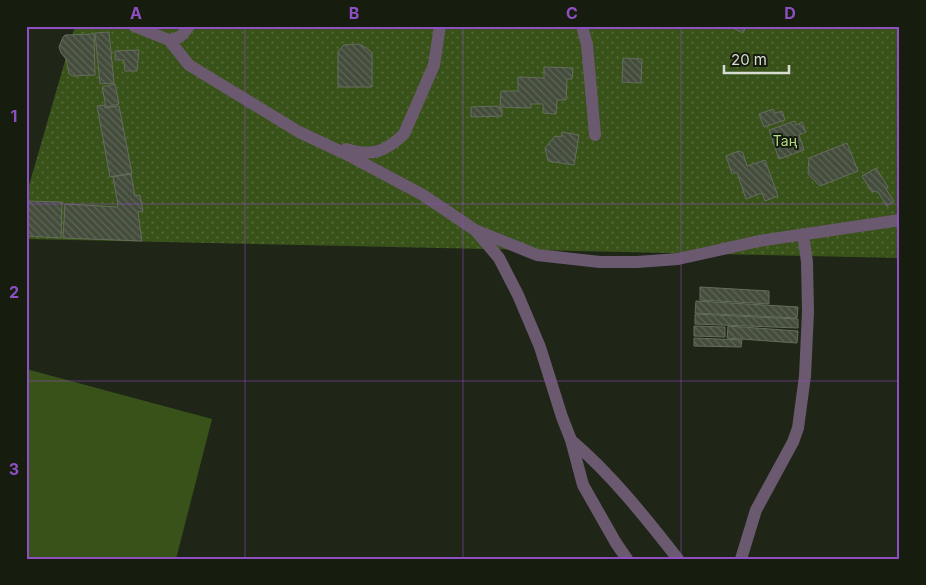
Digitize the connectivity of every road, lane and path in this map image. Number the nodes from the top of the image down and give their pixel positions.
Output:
1 (134, 26) edge
2 (189, 26) edge
3 (440, 26) edge
4 (582, 26) edge
5 (169, 40) junction
6 (595, 135) dead end
7 (330, 146) junction
8 (900, 220) edge
9 (475, 230) junction
10 (803, 234) junction
11 (571, 440) junction
12 (627, 559) edge
13 (678, 559) edge
14 (741, 559) edge

1 - 5 street
2 - 5 street
3 - 7 street
4 - 6 street
5 - 7 street
7 - 9 street
8 - 10 street
9 - 10 street
9 - 11 street
10 - 14 street
11 - 12 street
11 - 13 street

